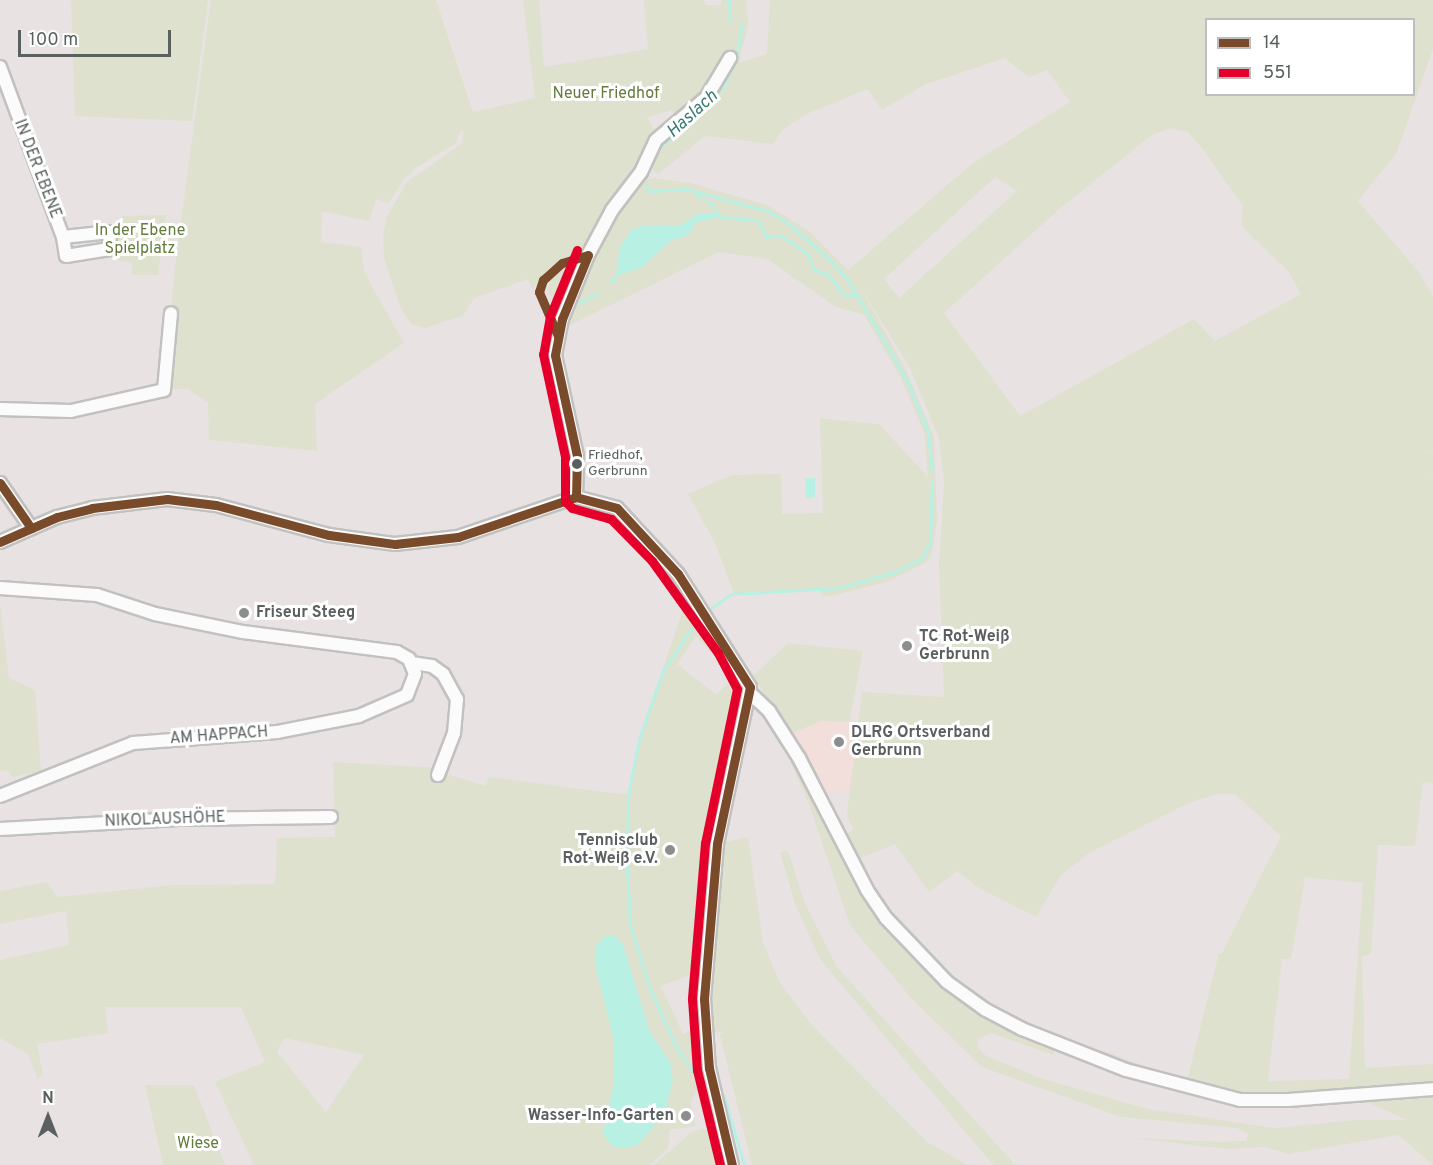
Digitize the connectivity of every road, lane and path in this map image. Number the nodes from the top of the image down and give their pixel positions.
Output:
1 (730, 58) dead end
2 (0, 67) edge
3 (63, 237) dead end
4 (171, 313) dead end
5 (0, 409) edge
6 (0, 483) edge
7 (576, 497) junction
8 (31, 528) junction
9 (0, 542) edge
10 (0, 588) edge
11 (411, 663) junction
12 (749, 686) junction
13 (438, 775) dead end
14 (0, 796) edge
15 (331, 818) dead end
16 (0, 830) edge
17 (1433, 1089) edge
18 (732, 1165) edge

1 - 7 street
2 - 3 street, IN DER EBENE
4 - 5 street
6 - 8 street
7 - 8 street
7 - 12 street
8 - 9 street
10 - 11 street
11 - 13 street
11 - 14 street, AM HAPPACH
12 - 17 street
12 - 18 street
15 - 16 street, NIKOLAUSHÖHE

